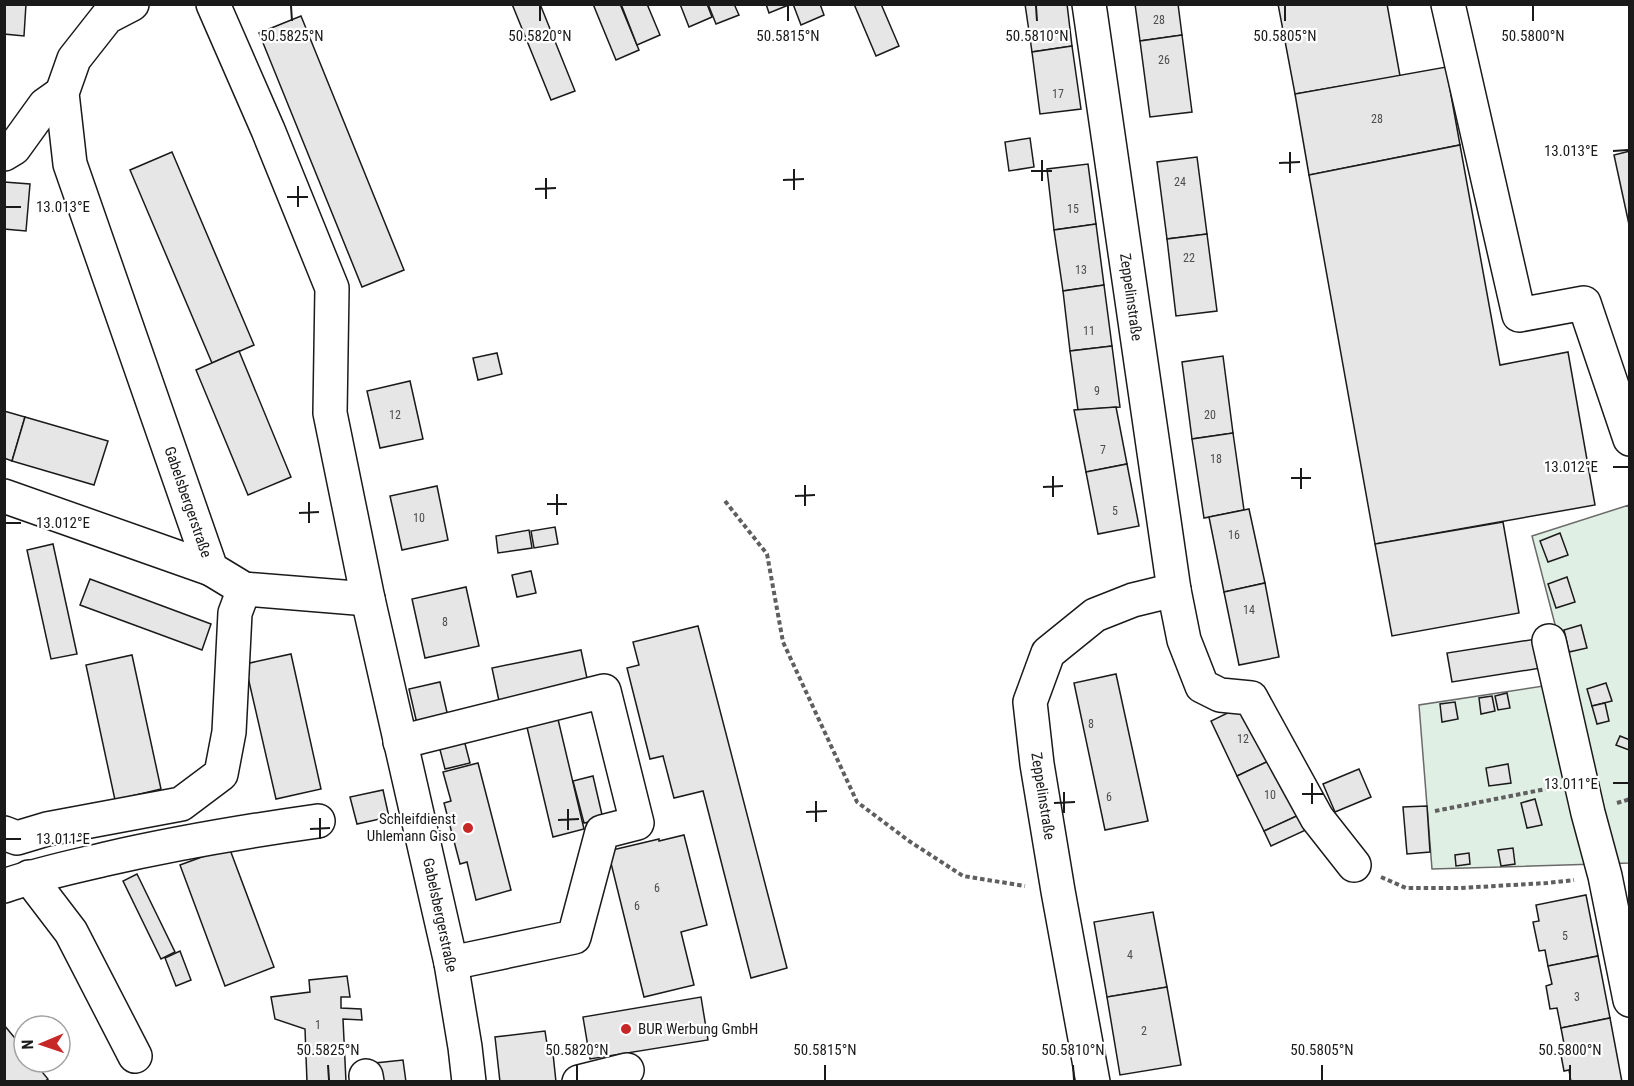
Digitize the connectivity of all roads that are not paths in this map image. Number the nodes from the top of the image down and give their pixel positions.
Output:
1 (132, 4) edge
2 (213, 4) edge
3 (1089, 4) edge
4 (1448, 4) edge
5 (62, 93) junction
6 (4, 154) edge
7 (1629, 439) edge
8 (4, 496) edge
9 (211, 569) junction
10 (244, 589) junction
11 (1174, 590) junction
12 (368, 599) junction
13 (1549, 641) dead end
14 (400, 742) junction
15 (318, 821) dead end
16 (4, 833) edge
17 (1354, 866) road end
18 (17, 881) edge
19 (451, 963) junction
20 (1629, 1000) edge
21 (135, 1056) dead end
22 (627, 1070) dead end
23 (469, 1082) edge
24 (579, 1082) edge
25 (1094, 1082) edge

1 - 5 street, Gabelsbergerstraße
2 - 12 street
3 - 11 street, Zeppelinstraße
4 - 7 street
5 - 6 street
5 - 9 street, Gabelsbergerstraße
8 - 9 street
9 - 10 street, Gabelsbergerstraße
10 - 12 street, Gabelsbergerstraße
10 - 16 street
11 - 17 street, Zeppelinstraße
11 - 25 street, Zeppelinstraße
12 - 14 street, Gabelsbergerstraße
13 - 20 street
14 - 19 street, Gabelsbergerstraße
14 - 19 street
15 - 18 street
18 - 21 street
19 - 23 street, Gabelsbergerstraße
22 - 24 street

